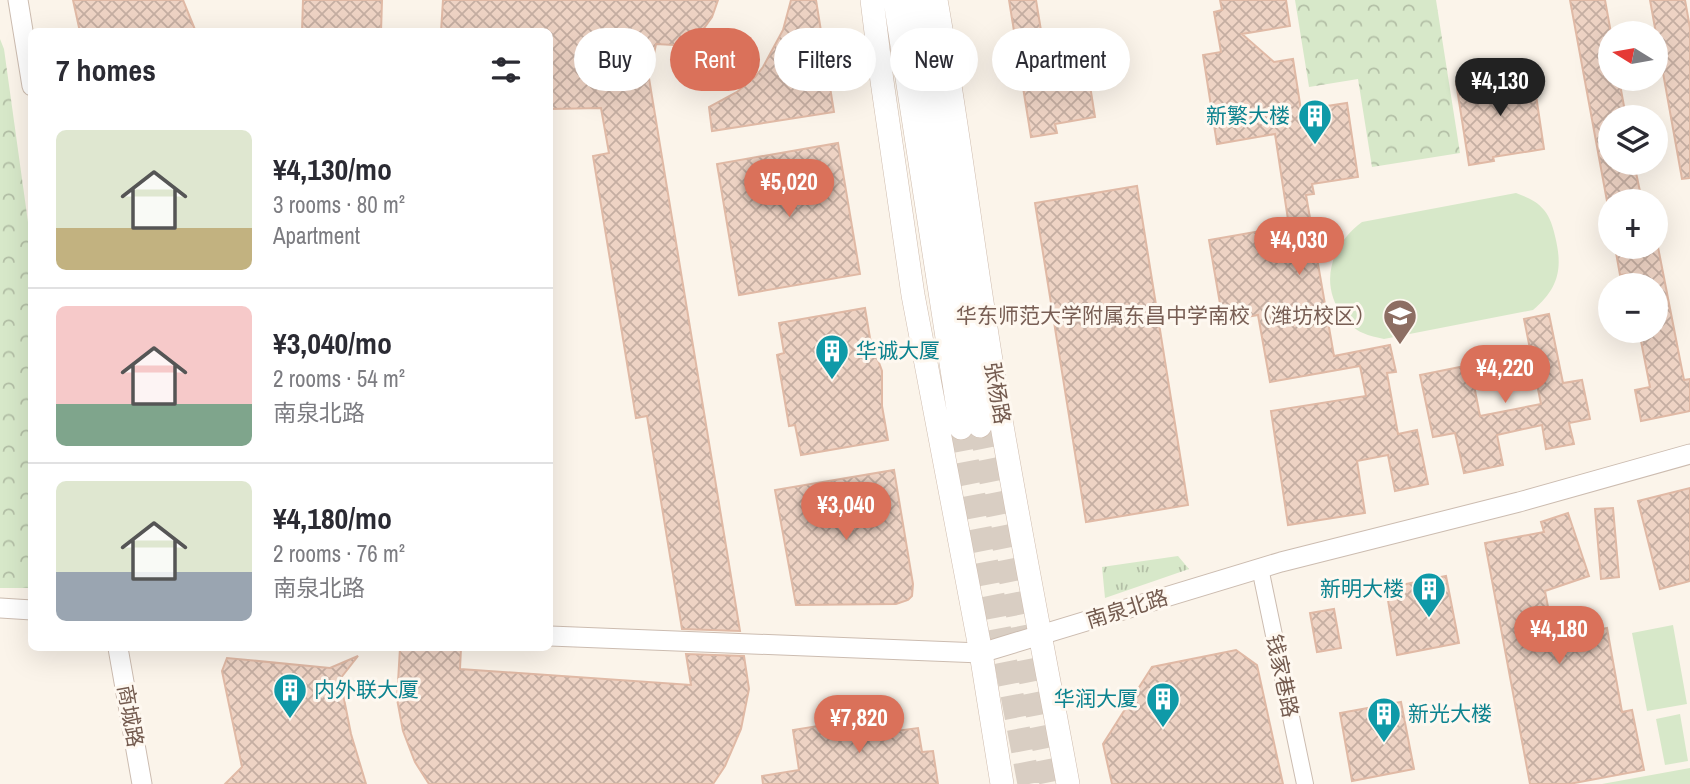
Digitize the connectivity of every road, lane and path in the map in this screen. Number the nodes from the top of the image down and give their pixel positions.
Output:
1 (18, 0) edge
2 (872, 0) edge
3 (895, 0) edge
4 (915, 0) edge
5 (936, 0) edge
6 (28, 61) edge
7 (1690, 454) edge
8 (1260, 568) junction
9 (0, 608) edge
10 (28, 610) edge
11 (553, 636) edge
12 (1039, 636) junction
13 (119, 651) edge
14 (981, 653) junction
15 (142, 784) edge
16 (1002, 784) edge
17 (1068, 784) edge
18 (1305, 784) edge

1 - 6 street
2 - 14 main road
3 - 4 main road
5 - 12 main road, 张杨路
7 - 8 street, 南泉北路
8 - 12 street, 南泉北路
8 - 18 street, 钱家巷路
9 - 10 street
11 - 14 street, 南泉北路
12 - 14 street, 南泉北路
12 - 17 main road, 张杨路
13 - 15 street, 商城路
14 - 16 main road

